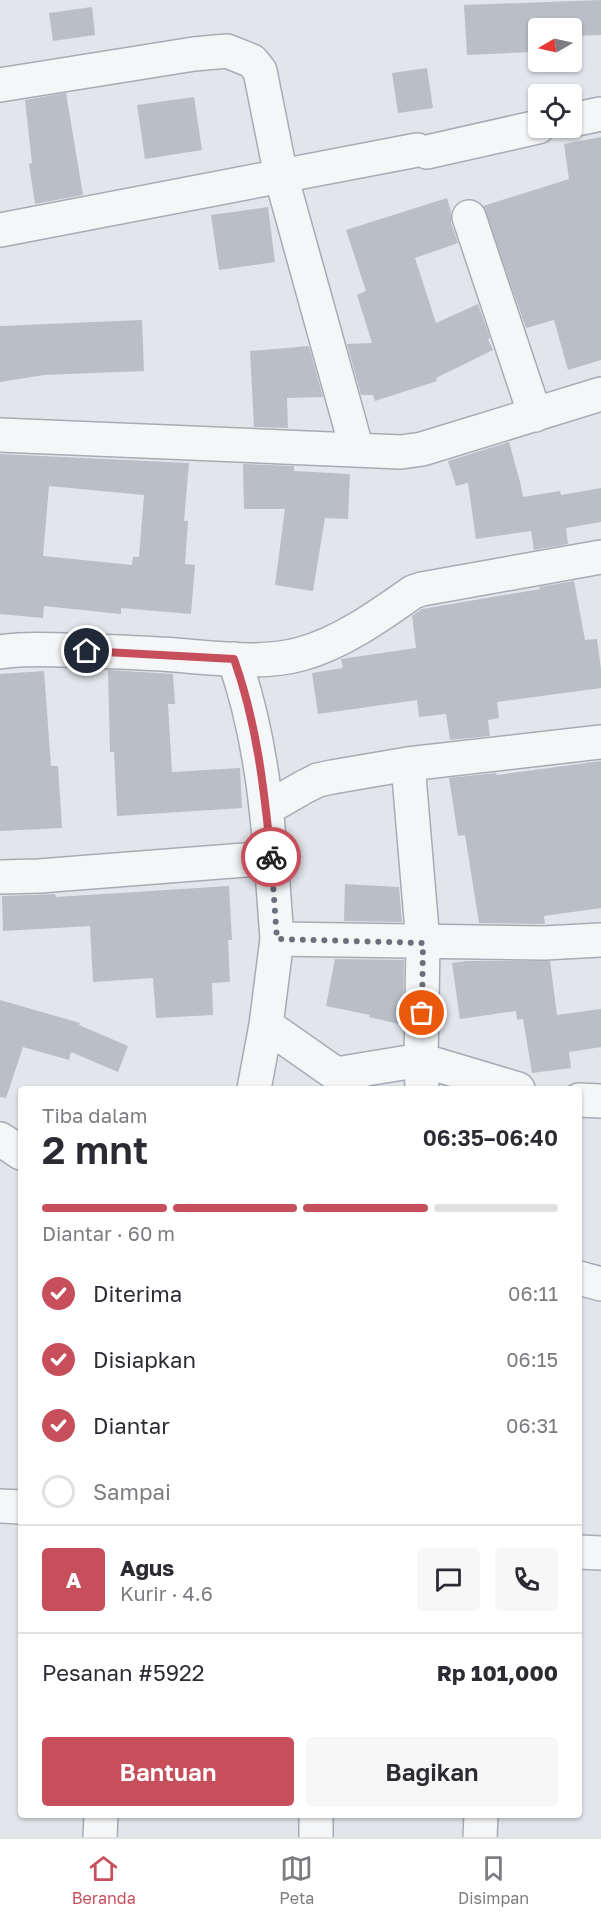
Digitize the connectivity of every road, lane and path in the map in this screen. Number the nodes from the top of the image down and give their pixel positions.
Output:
1 (0, 85) edge
2 (601, 114) edge
3 (582, 118) edge
4 (528, 129) edge
5 (281, 176) junction
6 (469, 217) dead end
7 (0, 230) edge
8 (601, 394) edge
9 (535, 415) junction
10 (0, 435) edge
11 (357, 450) junction
12 (601, 557) edge
13 (0, 652) edge
14 (234, 659) junction
15 (601, 742) edge
16 (408, 764) junction
17 (266, 809) junction
18 (271, 858) junction
19 (0, 877) edge
20 (277, 939) junction
21 (601, 940) edge
22 (423, 943) junction
23 (266, 1024) junction
24 (421, 1075) edge
25 (344, 1081) edge
26 (255, 1086) edge
27 (497, 1086) edge
28 (582, 1100) edge
29 (601, 1101) edge
30 (0, 1139) edge
31 (18, 1151) edge
32 (582, 1279) edge
33 (601, 1284) edge
34 (0, 1506) edge
35 (18, 1507) edge
36 (582, 1552) edge
37 (601, 1553) edge
38 (101, 1818) edge
39 (316, 1818) edge
40 (481, 1818) edge
41 (100, 1837) edge
42 (316, 1837) edge
43 (480, 1837) edge

1 - 5 street
2 - 3 street
4 - 5 street
5 - 7 street
5 - 11 street
6 - 9 street
8 - 9 street
9 - 11 street
10 - 11 street
12 - 14 street
13 - 14 street
14 - 17 street
15 - 16 street
16 - 17 street
16 - 22 street
17 - 18 street
18 - 19 street
18 - 20 street
20 - 22 street
20 - 23 street
21 - 22 street
22 - 24 street
23 - 25 street
23 - 26 street
24 - 25 street
24 - 27 street
28 - 29 street
30 - 31 street
32 - 33 street
34 - 35 street
36 - 37 street
38 - 41 street
39 - 42 street
40 - 43 street

